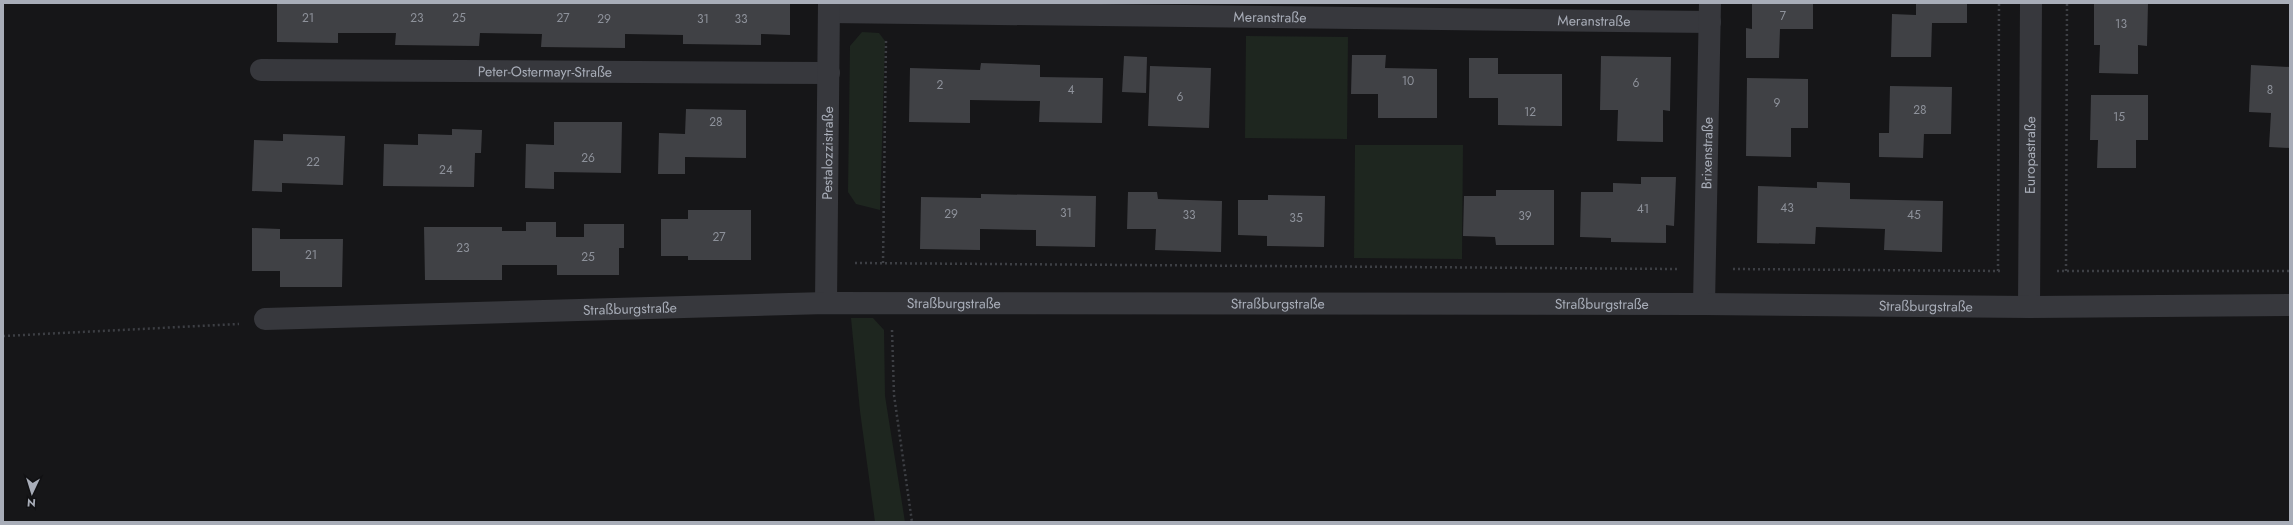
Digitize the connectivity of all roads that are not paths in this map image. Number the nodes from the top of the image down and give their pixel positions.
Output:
1 (2031, 3) edge
2 (829, 8) edge
3 (1710, 12) edge
4 (261, 70) dead end
5 (829, 73) junction
6 (826, 303) junction
7 (1704, 304) junction
8 (2290, 305) edge
9 (2029, 306) junction
10 (265, 319) road end

1 - 9 street, Europastraße
2 - 3 street, Meranstraße
2 - 5 street, Pestalozzistraße
3 - 7 street, Brixenstraße
4 - 5 street, Peter-Ostermayr-Straße
5 - 6 street, Pestalozzistraße
6 - 7 street, Straßburgstraße
6 - 10 street, Straßburgstraße
7 - 9 street, Straßburgstraße
8 - 9 street, Straßburgstraße

